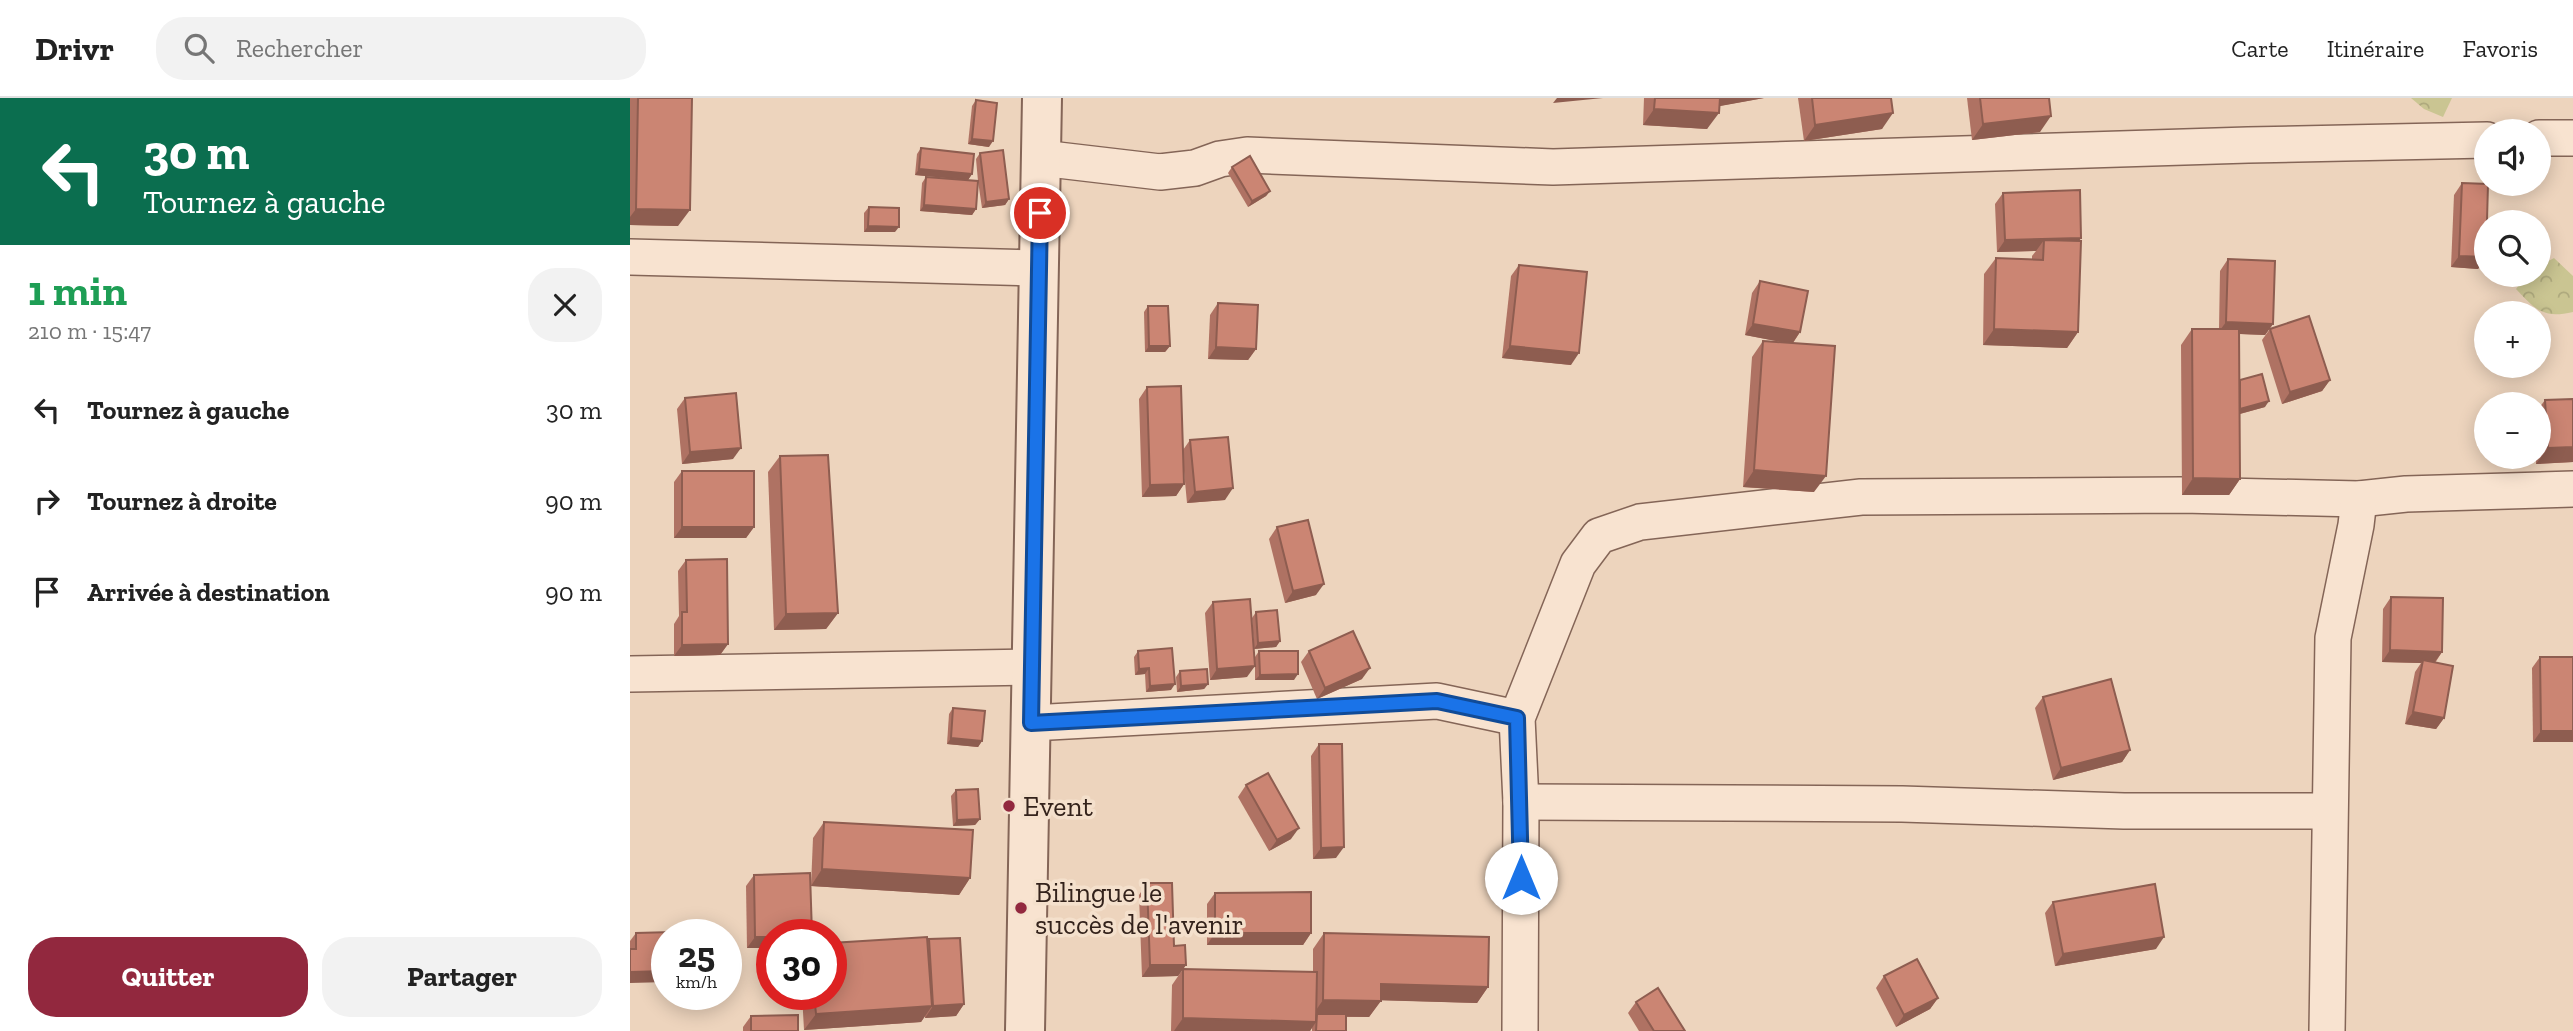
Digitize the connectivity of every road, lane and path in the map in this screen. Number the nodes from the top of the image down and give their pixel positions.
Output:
1 (1042, 98) edge
2 (2551, 138) edge
3 (2573, 138) edge
4 (2474, 139) edge
5 (1041, 158) junction
6 (630, 257) edge
7 (1039, 268) junction
8 (2573, 489) edge
9 (2359, 499) junction
10 (1032, 667) junction
11 (630, 674) edge
12 (1517, 718) junction
13 (1031, 723) junction
14 (1521, 802) junction
15 (2329, 811) junction
16 (1025, 1031) edge
17 (1520, 1031) edge
18 (2328, 1031) edge

1 - 5 street
2 - 3 street
4 - 5 street
5 - 7 street
6 - 7 street
7 - 10 street
8 - 9 street
9 - 12 street
9 - 15 street
10 - 11 street
10 - 13 street
12 - 13 street
12 - 14 street
13 - 16 street
14 - 15 street
14 - 17 street
15 - 18 street

